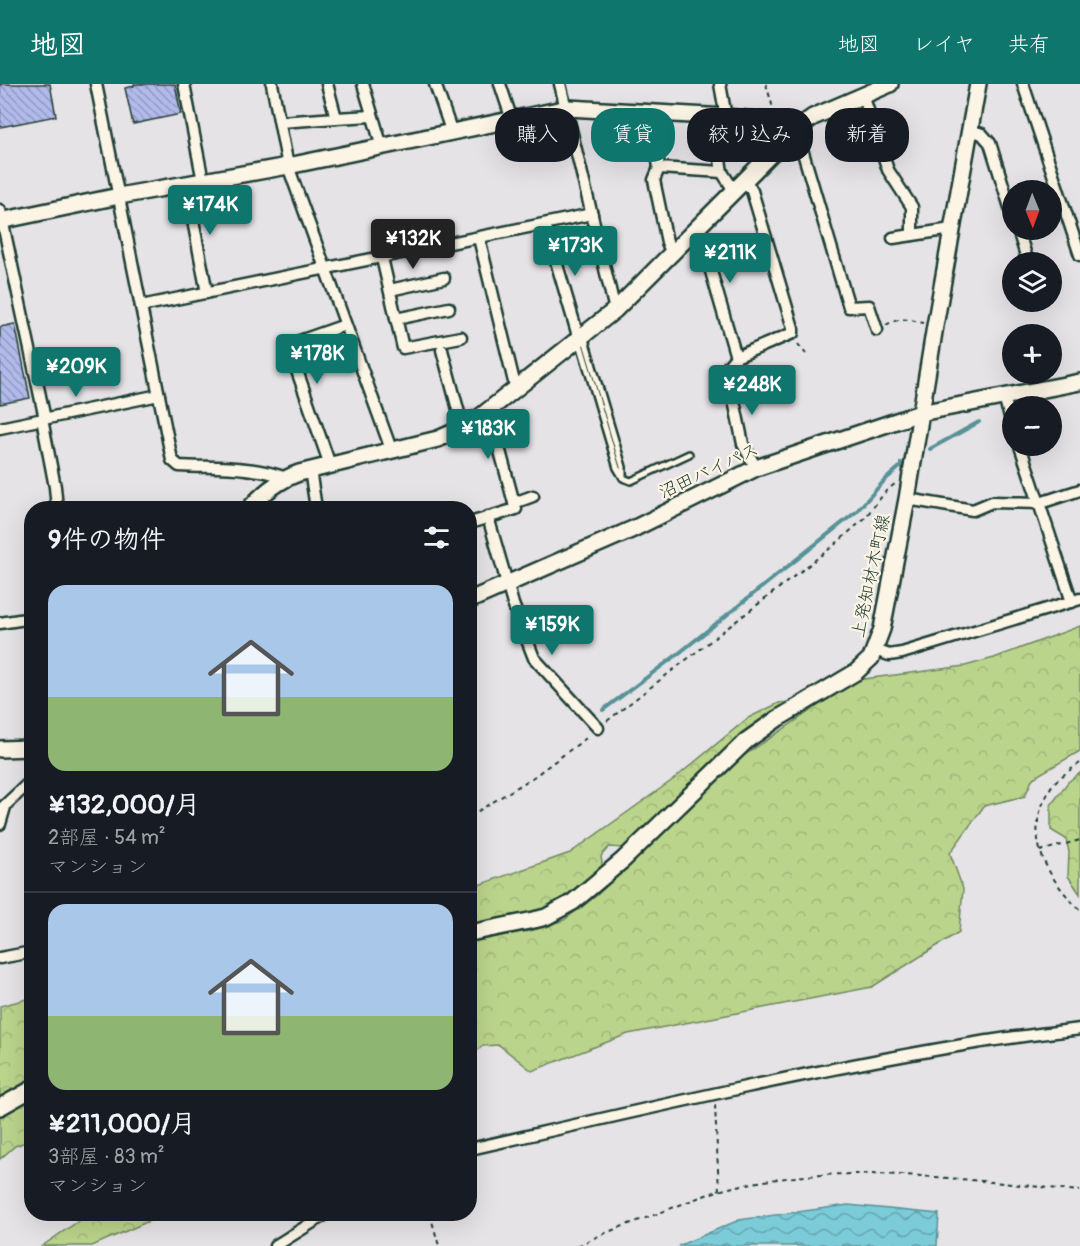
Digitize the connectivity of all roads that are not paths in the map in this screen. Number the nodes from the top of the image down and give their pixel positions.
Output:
1 (96, 84) edge
2 (184, 84) edge
3 (272, 84) edge
4 (327, 84) edge
5 (363, 84) edge
6 (435, 84) edge
7 (500, 84) edge
8 (560, 84) edge
9 (720, 84) edge
10 (890, 84) edge
11 (978, 84) edge
12 (1023, 84) edge
13 (863, 95) junction
14 (508, 108) edge
15 (567, 108) edge
16 (724, 108) edge
17 (372, 116) junction
18 (813, 117) edge
19 (336, 118) junction
20 (280, 122) junction
21 (495, 124) edge
22 (970, 130) junction
23 (452, 133) junction
24 (382, 147) junction
25 (579, 159) edge
26 (658, 162) edge
27 (720, 162) edge
28 (764, 162) edge
29 (806, 162) edge
30 (288, 166) junction
31 (659, 168) junction
32 (722, 172) junction
33 (203, 181) junction
34 (1002, 182) edge
35 (186, 184) junction
36 (740, 186) junction
37 (119, 196) junction
38 (592, 214) junction
39 (1, 217) edge
40 (545, 224) junction
41 (952, 229) junction
42 (694, 232) junction
43 (912, 235) junction
44 (479, 238) junction
45 (893, 238) dead end
46 (672, 254) junction
47 (1080, 255) edge
48 (382, 258) junction
49 (326, 269) junction
50 (444, 278) dead end
51 (390, 290) junction
52 (207, 293) junction
53 (141, 306) junction
54 (449, 308) dead end
55 (615, 310) junction
56 (396, 319) junction
57 (345, 325) junction
58 (877, 330) road end
59 (581, 336) junction
60 (461, 337) dead end
61 (442, 350) dead end
62 (736, 357) junction
63 (1080, 382) edge
64 (516, 390) junction
65 (159, 394) junction
66 (1014, 396) edge
67 (1002, 398) edge
68 (489, 410) junction
69 (920, 413) junction
70 (44, 419) junction
71 (463, 428) junction
72 (0, 429) edge
73 (391, 449) junction
74 (689, 454) dead end
75 (1024, 456) edge
76 (330, 465) junction
77 (756, 468) junction
78 (310, 470) junction
79 (286, 478) junction
80 (1080, 490) edge
81 (533, 496) dead end
82 (907, 499) junction
83 (56, 501) edge
84 (256, 501) edge
85 (315, 501) edge
86 (514, 503) junction
87 (1040, 503) junction
88 (488, 517) junction
89 (477, 520) edge
90 (507, 582) junction
91 (477, 597) edge
92 (1076, 600) edge
93 (24, 619) edge
94 (0, 623) edge
95 (875, 650) junction
96 (598, 728) road end
97 (24, 748) edge
98 (0, 749) edge
99 (24, 788) edge
100 (3, 809) edge
101 (0, 824) edge
102 (477, 932) edge
103 (24, 954) edge
104 (0, 958) edge
105 (1080, 1029) edge
106 (24, 1094) edge
107 (0, 1107) edge
108 (477, 1147) edge
109 (315, 1221) edge
110 (275, 1246) edge

1 - 37 street
2 - 33 street
3 - 20 street
4 - 19 street
5 - 17 street
6 - 23 street
7 - 14 street
8 - 15 street
9 - 16 street
10 - 13 street
11 - 22 street, 上発知材木町線
12 - 47 street
13 - 18 street
13 - 43 street
17 - 19 street
17 - 24 street
19 - 20 street
20 - 30 street
21 - 23 street
22 - 34 street
22 - 41 street, 上発知材木町線
23 - 24 street
24 - 30 street
25 - 38 street
26 - 31 street
27 - 32 street
28 - 36 street
29 - 58 street
30 - 33 street
30 - 49 street
31 - 32 street
31 - 46 street
32 - 36 street
33 - 35 street
35 - 37 street
35 - 52 street
36 - 42 street
36 - 62 street
37 - 39 street
37 - 53 street
38 - 40 street
38 - 55 street
39 - 70 street
40 - 44 street
40 - 59 street
41 - 43 street
41 - 69 street, 上発知材木町線
42 - 46 street
42 - 62 street
43 - 45 street
44 - 48 street
44 - 64 street
46 - 55 street
48 - 49 street
48 - 51 street
49 - 52 street
49 - 57 street
50 - 51 street
51 - 56 street
52 - 53 street
53 - 65 street
54 - 56 street
55 - 59 street
56 - 60 street
57 - 73 street
57 - 76 street
59 - 64 street
59 - 74 lane
61 - 71 street
62 - 77 street
63 - 66 street, 沼田バイパス
64 - 68 street
65 - 70 street
65 - 79 street
67 - 69 street, 沼田バイパス
68 - 71 street
68 - 86 street
69 - 77 street, 沼田バイパス
69 - 82 street, 上発知材木町線
70 - 72 street
70 - 83 street
71 - 73 street
73 - 76 street
75 - 87 street
76 - 78 street
77 - 90 street, 沼田バイパス
78 - 79 street
78 - 85 street
79 - 84 street
80 - 87 street
81 - 86 street
82 - 87 street
82 - 95 street, 上発知材木町線
86 - 88 street
87 - 92 street
88 - 89 street
88 - 90 street
90 - 91 street, 沼田バイパス
90 - 96 street
92 - 95 street
93 - 94 street
95 - 102 street, 上発知材木町線
97 - 98 street
99 - 100 street
100 - 101 street
103 - 104 street
105 - 108 street
106 - 107 street
109 - 110 street

